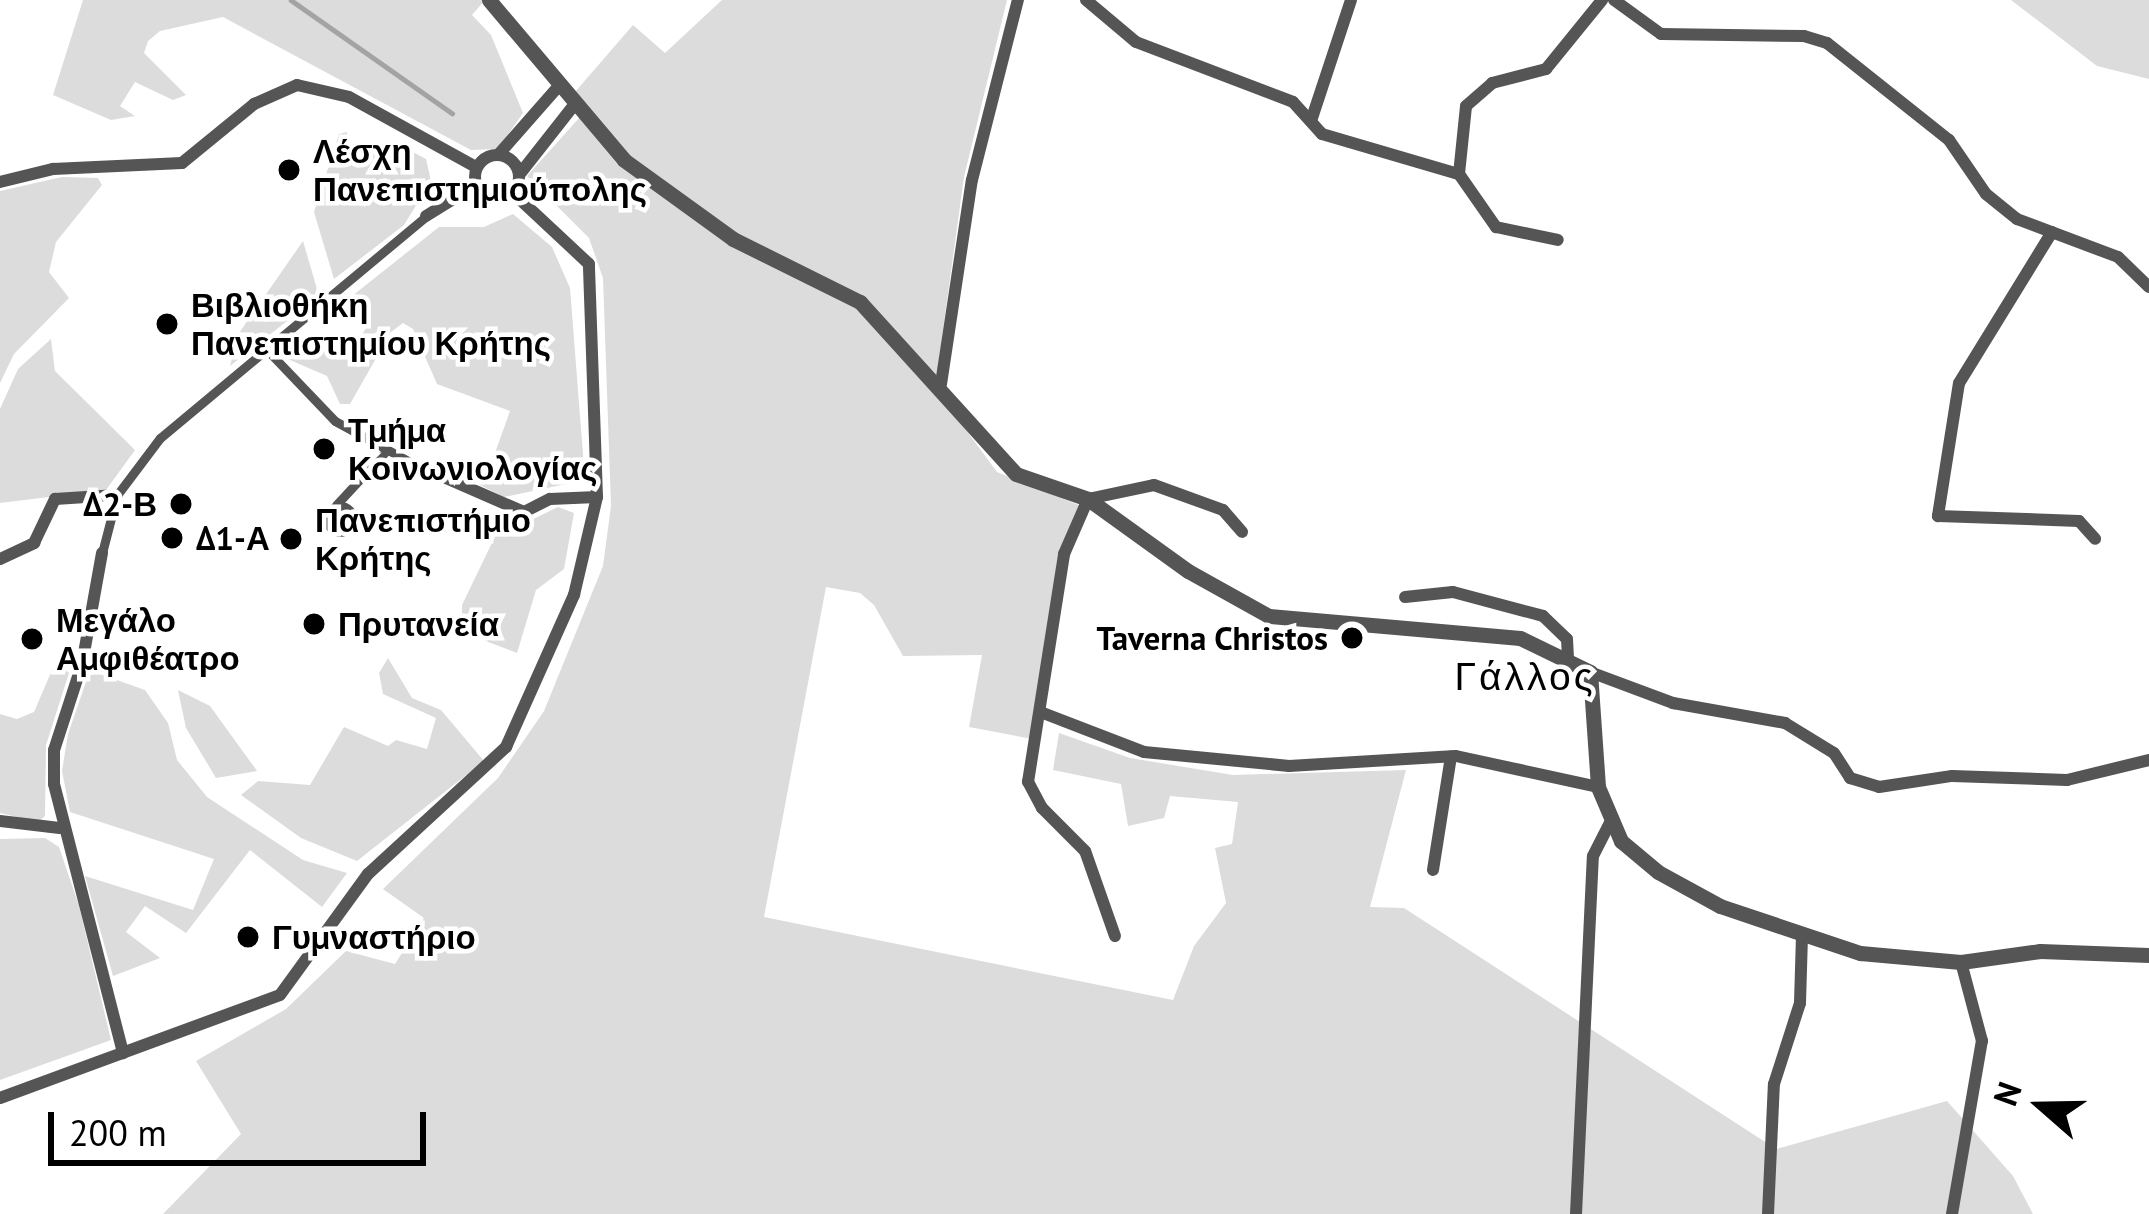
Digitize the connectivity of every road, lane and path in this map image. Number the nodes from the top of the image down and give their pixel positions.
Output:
1 (489, 0) edge
2 (1018, 0) edge
3 (1086, 0) edge
4 (1351, 0) edge
5 (1602, 0) edge
6 (1614, 0) edge
7 (557, 88) junction
8 (574, 105) junction
9 (1311, 121) junction
10 (499, 154) junction
11 (476, 167) junction
12 (1460, 174) junction
13 (519, 175) junction
14 (0, 182) edge
15 (476, 185) junction
16 (512, 192) junction
17 (426, 216) joint
18 (2052, 232) junction
19 (1558, 240) dead end
20 (2149, 287) edge
21 (269, 352) junction
22 (941, 384) junction
23 (386, 451) junction
24 (414, 464) joint
25 (117, 495) junction
26 (598, 497) junction
27 (1088, 499) junction
28 (336, 505) dead end
29 (1242, 532) dead end
30 (2095, 539) dead end
31 (102, 553) joint
32 (0, 559) edge
33 (1405, 597) dead end
34 (1568, 659) junction
35 (1590, 672) junction
36 (1043, 713) junction
37 (1450, 756) junction
38 (2149, 760) edge
39 (1598, 787) junction
40 (0, 821) edge
41 (1610, 823) junction
42 (60, 828) junction
43 (1433, 870) dead end
44 (1115, 936) dead end
45 (1802, 937) junction
46 (2149, 955) edge
47 (1961, 962) junction
48 (123, 1053) junction
49 (0, 1098) edge
50 (1576, 1214) edge
51 (1768, 1214) edge
52 (1952, 1214) edge

1 - 7 street
2 - 22 street
3 - 9 street
4 - 9 street
5 - 12 street
6 - 18 street
7 - 8 street
7 - 10 street
8 - 13 street
8 - 22 street
9 - 12 street
10 - 11 street
10 - 13 street
11 - 14 street
11 - 15 street
12 - 19 street
13 - 16 street
15 - 16 street
15 - 17 street
16 - 26 street
17 - 21 street
18 - 20 street
18 - 30 street
21 - 23 street
21 - 25 street
22 - 27 street
23 - 24 street
23 - 28 street
24 - 26 street
25 - 31 street
25 - 32 street
26 - 48 street
27 - 29 street
27 - 34 street
27 - 36 street
31 - 42 street
33 - 34 street
34 - 35 street
35 - 38 street
35 - 39 street
36 - 37 street
36 - 44 street
37 - 39 street
37 - 43 street
39 - 41 street
40 - 42 street
41 - 45 street
41 - 50 street
42 - 48 street
45 - 47 street
45 - 51 street
46 - 47 street
47 - 52 street
48 - 49 street

